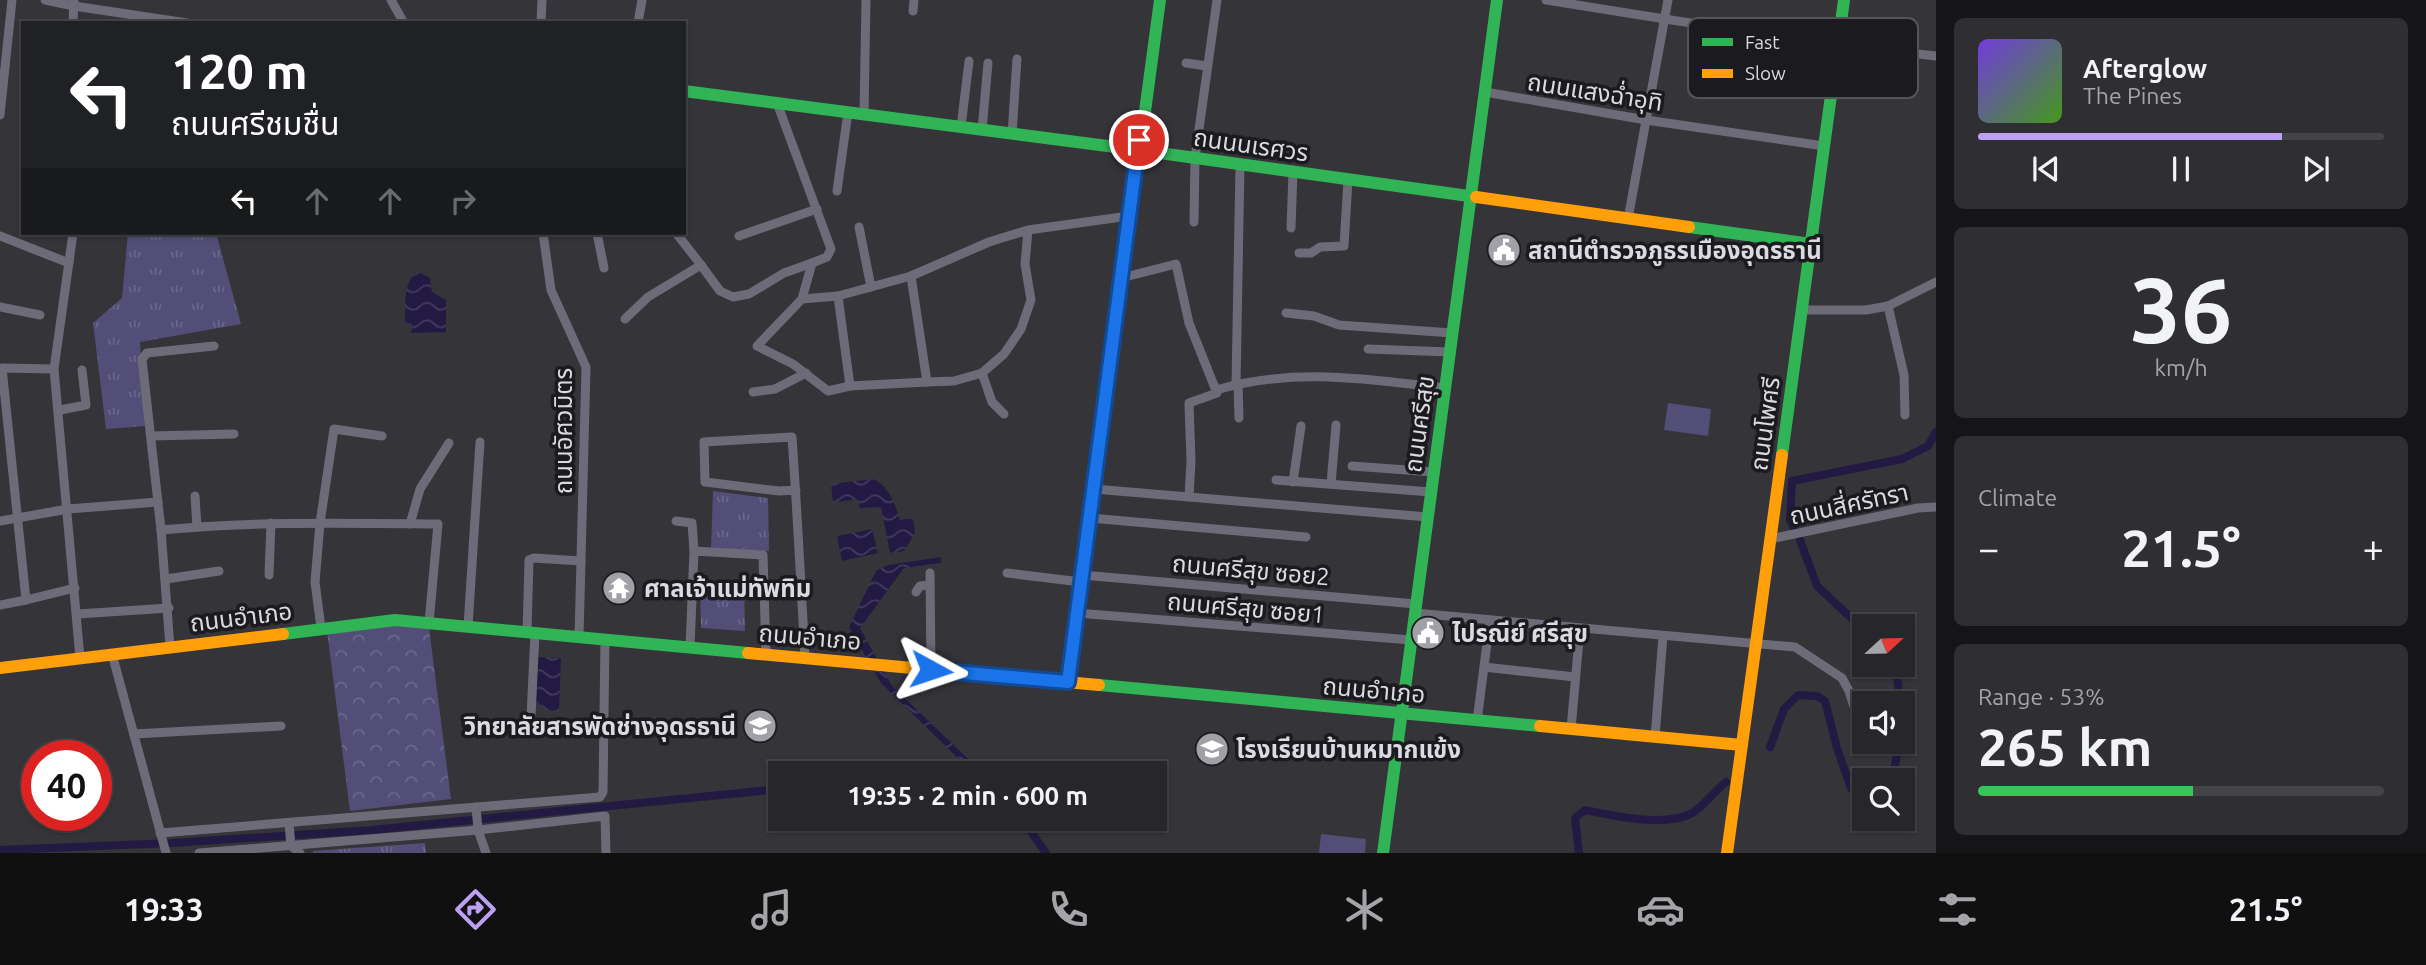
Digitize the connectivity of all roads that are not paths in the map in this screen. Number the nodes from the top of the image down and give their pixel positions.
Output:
1 (12, 0) edge
2 (45, 0) edge
3 (391, 0) edge
4 (542, 0) edge
5 (642, 0) edge
6 (866, 0) edge
7 (914, 0) edge
8 (1160, 0) edge
9 (1217, 0) edge
10 (1497, 0) edge
11 (1546, 0) edge
12 (1668, 0) edge
13 (1844, 0) edge
14 (74, 3) edge
15 (1591, 4) edge
16 (913, 11) dead end
17 (1842, 18) edge
18 (1663, 20) junction
19 (74, 21) edge
20 (176, 21) edge
21 (403, 21) edge
22 (541, 21) edge
23 (638, 21) edge
24 (1688, 24) edge
25 (1918, 55) edge
26 (1936, 57) edge
27 (1017, 59) dead end
28 (969, 61) dead end
29 (988, 63) dead end
30 (1186, 63) dead end
31 (1207, 66) junction
32 (686, 91) edge
33 (1485, 92) junction
34 (1831, 98) edge
35 (777, 103) junction
36 (849, 112) junction
37 (864, 114) junction
38 (0, 115) edge
39 (1646, 120) junction
40 (961, 127) junction
41 (982, 130) junction
42 (1012, 134) junction
43 (1824, 146) junction
44 (1138, 150) junction
45 (1195, 158) junction
46 (1240, 165) junction
47 (1293, 172) junction
48 (1348, 180) junction
49 (837, 191) dead end
50 (1471, 197) junction
51 (817, 209) junction
52 (1129, 216) junction
53 (1628, 219) junction
54 (1194, 222) dead end
55 (859, 227) dead end
56 (1291, 228) dead end
57 (1028, 230) junction
58 (72, 235) edge
59 (543, 235) edge
60 (597, 235) edge
61 (678, 235) edge
62 (0, 236) edge
63 (738, 236) dead end
64 (1811, 244) junction
65 (1299, 253) dead end
66 (69, 263) junction
67 (812, 263) junction
68 (701, 265) junction
69 (604, 268) dead end
70 (911, 276) junction
71 (1121, 278) junction
72 (1936, 282) edge
73 (871, 287) junction
74 (838, 296) junction
75 (802, 299) junction
76 (1888, 306) junction
77 (0, 307) edge
78 (1802, 310) junction
79 (1286, 313) dead end
80 (40, 315) dead end
81 (625, 319) dead end
82 (1452, 333) junction
83 (214, 346) dead end
84 (1368, 349) dead end
85 (1450, 352) junction
86 (1, 367) edge
87 (54, 369) junction
88 (82, 370) dead end
89 (806, 373) junction
90 (982, 373) junction
91 (927, 382) junction
92 (1237, 383) junction
93 (850, 386) junction
94 (1445, 388) junction
95 (1216, 390) junction
96 (753, 392) dead end
97 (60, 410) junction
98 (1004, 414) dead end
99 (1905, 415) dead end
100 (1239, 418) dead end
101 (1336, 425) dead end
102 (1301, 426) dead end
103 (234, 434) dead end
104 (151, 436) junction
105 (382, 436) dead end
106 (480, 442) dead end
107 (449, 443) dead end
108 (1352, 466) dead end
109 (1434, 472) junction
110 (1276, 480) dead end
111 (1293, 482) junction
112 (1331, 484) junction
113 (1094, 489) junction
114 (796, 490) junction
115 (1431, 492) junction
116 (195, 496) dead end
117 (1189, 497) junction
118 (158, 502) junction
119 (1936, 507) edge
120 (68, 509) junction
121 (1428, 517) junction
122 (1090, 518) junction
123 (18, 519) junction
124 (0, 521) edge
125 (676, 521) dead end
126 (271, 523) junction
127 (320, 523) junction
128 (410, 524) junction
129 (198, 527) junction
130 (161, 530) junction
131 (1306, 537) dead end
132 (1770, 539) junction
133 (694, 551) junction
134 (581, 561) junction
135 (219, 571) dead end
136 (930, 573) dead end
137 (1007, 573) dead end
138 (269, 575) dead end
139 (166, 579) junction
140 (1082, 579) junction
141 (930, 586) junction
142 (75, 588) junction
143 (916, 592) dead end
144 (26, 600) junction
145 (0, 605) edge
146 (169, 608) junction
147 (1416, 609) junction
148 (1077, 613) junction
149 (78, 614) junction
150 (1490, 620) junction
151 (429, 623) junction
152 (468, 626) junction
153 (321, 628) junction
154 (1580, 628) junction
155 (531, 632) junction
156 (1663, 636) junction
157 (579, 637) junction
158 (606, 639) junction
159 (1411, 640) junction
160 (1755, 644) junction
161 (170, 647) junction
162 (690, 647) junction
163 (112, 654) junction
164 (766, 654) junction
165 (80, 658) junction
166 (805, 658) junction
167 (1484, 667) junction
168 (0, 668) edge
169 (931, 670) junction
170 (1575, 677) junction
171 (1068, 682) junction
172 (1852, 700) edge
173 (1402, 713) junction
174 (531, 716) dead end
175 (1477, 720) junction
176 (281, 726) dead end
177 (1571, 729) junction
178 (134, 734) junction
179 (1655, 737) junction
180 (1742, 745) junction
181 (476, 811) junction
182 (289, 824) junction
183 (478, 828) junction
184 (160, 833) junction
185 (291, 846) junction
186 (166, 853) edge
187 (199, 853) edge
188 (300, 853) edge
189 (486, 853) edge
190 (606, 853) edge
191 (1383, 853) edge
192 (1727, 853) edge

1 - 38 street
2 - 14 street
3 - 21 street
4 - 22 street
5 - 23 street
6 - 37 street
7 - 16 street
8 - 44 street
9 - 31 street
10 - 33 street, ถนนศรีสุข
11 - 15 street
12 - 18 street
13 - 17 street, ถนนโพศรี
14 - 19 street
14 - 20 street
15 - 18 street
18 - 24 street
18 - 39 street
25 - 26 street
27 - 42 street
28 - 40 street
29 - 41 street
30 - 31 street
31 - 45 street
32 - 35 street, ถนนนเรศวร
33 - 39 street, ถนนแสงฉ่ำอุทิ
33 - 50 street, ถนนศรีสุข
34 - 43 street, ถนนโพศรี
35 - 36 street, ถนนนเรศวร
35 - 51 street
36 - 37 street, ถนนนเรศวร
36 - 49 street
37 - 40 street, ถนนนเรศวร
39 - 43 street, ถนนแสงฉ่ำอุทิ
39 - 53 street
40 - 41 street, ถนนนเรศวร
41 - 42 street, ถนนนเรศวร
42 - 44 street, ถนนนเรศวร
43 - 64 street, ถนนโพศรี
44 - 45 street, ถนนนเรศวร
44 - 52 street
45 - 46 street, ถนนนเรศวร
45 - 54 street
46 - 47 street, ถนนนเรศวร
46 - 92 street
47 - 48 street, ถนนนเรศวร
47 - 56 street
48 - 50 street, ถนนนเรศวร
48 - 65 street
50 - 53 street, ถนนนเรศวร
50 - 82 street, ถนนศรีสุข
51 - 63 street
51 - 67 street
52 - 57 street
52 - 71 street
53 - 64 street, ถนนนเรศวร
55 - 73 street
57 - 70 street
57 - 90 street
58 - 66 street
59 - 134 street, ถนนอัศวมิตร
60 - 69 street
61 - 68 street
62 - 66 street
64 - 78 street, ถนนโพศรี
66 - 87 street
67 - 68 street
67 - 75 street
68 - 81 street
70 - 73 street
70 - 91 street
71 - 95 street
71 - 113 street
72 - 76 street
73 - 74 street
74 - 75 street
74 - 93 street
75 - 89 street
76 - 78 street
76 - 99 street
77 - 80 street
78 - 132 street, ถนนโพศรี
79 - 82 street
82 - 85 street, ถนนศรีสุข
83 - 104 street
84 - 85 street
85 - 94 street, ถนนศรีสุข
86 - 87 street
86 - 123 street
87 - 97 street
88 - 97 street
89 - 93 street
89 - 96 street
90 - 91 street
90 - 98 street
91 - 93 street
92 - 94 street
92 - 95 street
92 - 100 street
94 - 109 street, ถนนศรีสุข
95 - 117 street
97 - 120 street
101 - 112 street
102 - 111 street
103 - 104 street
104 - 118 street
105 - 127 street
106 - 152 street
107 - 128 street
108 - 109 street
109 - 115 street, ถนนศรีสุข
110 - 111 street
111 - 112 street
112 - 115 street
113 - 117 street
113 - 122 street
114 - 114 street
114 - 166 street
115 - 121 street, ถนนศรีสุข
116 - 129 street
117 - 121 street
118 - 120 street
118 - 130 street
119 - 132 street, ถนนสี่ศรัทรา
120 - 123 street
120 - 142 street
121 - 147 street, ถนนศรีสุข
122 - 131 street
122 - 140 street
123 - 124 street
123 - 144 street
125 - 133 street
126 - 127 street
126 - 129 street
126 - 138 street
127 - 128 street
127 - 153 street
128 - 151 street
129 - 130 street
130 - 139 street
132 - 160 street, ถนนโพศรี
133 - 162 street
133 - 164 street
134 - 155 street
134 - 157 street, ถนนอัศวมิตร
135 - 139 street
136 - 141 street
137 - 140 street, ถนนศรีสุข ซอย2
139 - 146 street
140 - 147 street, ถนนศรีสุข ซอย2
140 - 148 street
141 - 143 street
141 - 169 street
142 - 144 street
142 - 149 street
144 - 145 street
146 - 149 street
146 - 161 street
147 - 150 street, ถนนศรีสุข ซอย2
147 - 159 street, ถนนศรีสุข
148 - 159 street, ถนนศรีสุข ซอย1
148 - 171 street
149 - 165 street
150 - 154 street, ถนนศรีสุข ซอย2
150 - 167 street
151 - 152 street, ถนนอำเภอ
151 - 153 street, ถนนอำเภอ
152 - 155 street, ถนนอำเภอ
153 - 161 street, ถนนอำเภอ
154 - 156 street, ถนนศรีสุข ซอย2
154 - 170 street
155 - 157 street, ถนนอำเภอ
155 - 174 street
156 - 160 street, ถนนศรีสุข ซอย2
156 - 179 street
157 - 158 street, ถนนอำเภอ
158 - 162 street, ถนนอำเภอ
158 - 181 street
159 - 173 street, ถนนศรีสุข
160 - 172 street, ถนนศรีสุข ซอย2
160 - 180 street, ถนนโพศรี
161 - 163 street, ถนนอำเภอ
162 - 164 street, ถนนอำเภอ
163 - 165 street, ถนนอำเภอ
163 - 178 street
164 - 166 street, ถนนอำเภอ
165 - 168 street, ถนนอำเภอ
166 - 169 street, ถนนอำเภอ
167 - 170 street
167 - 175 street
169 - 171 street, ถนนอำเภอ
170 - 177 street
171 - 173 street, ถนนอำเภอ
173 - 175 street, ถนนอำเภอ
173 - 191 street, ถนนศรีสุข
175 - 177 street, ถนนอำเภอ
176 - 178 street
177 - 179 street, ถนนอำเภอ
178 - 184 street
179 - 180 street, ถนนอำเภอ
180 - 192 street, ถนนโพศรี
181 - 182 street
181 - 183 street
182 - 184 street
182 - 185 street
183 - 185 street
183 - 189 street
183 - 190 street
184 - 186 street
185 - 187 street
185 - 188 street

